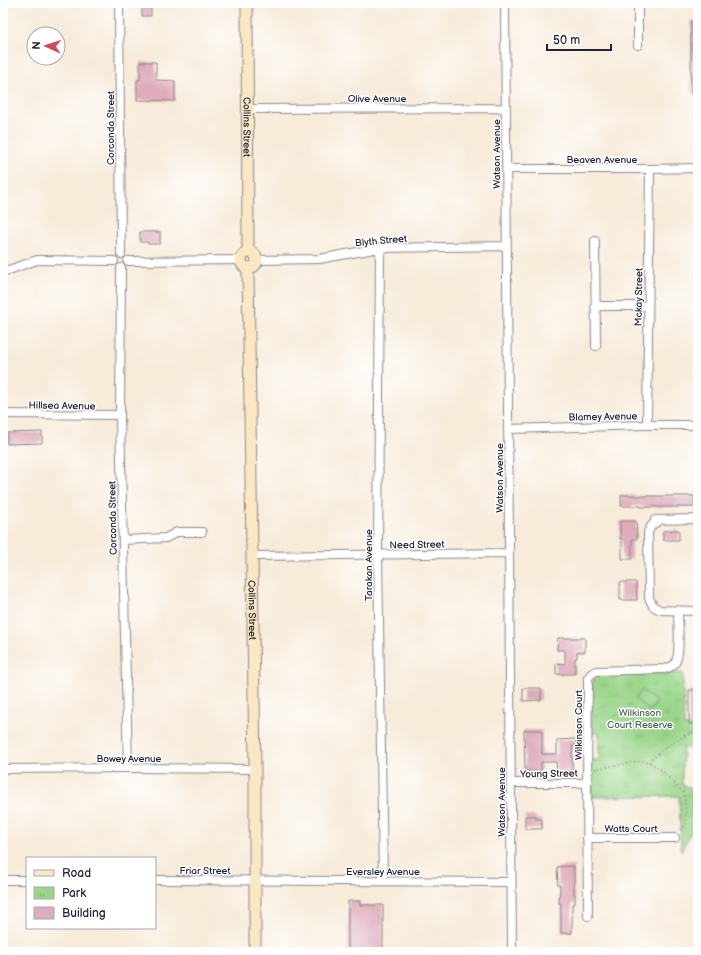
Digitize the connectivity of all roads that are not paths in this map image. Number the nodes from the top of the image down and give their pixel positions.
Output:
1 (119, 3) edge
2 (246, 3) edge
3 (505, 3) edge
4 (638, 3) edge
5 (638, 46) dead end
6 (506, 108) junction
7 (248, 109) junction
8 (698, 168) edge
9 (506, 169) junction
10 (650, 169) junction
11 (595, 242) dead end
12 (507, 246) junction
13 (380, 248) junction
14 (121, 254) junction
15 (246, 260) junction
16 (257, 260) joint
17 (114, 261) junction
18 (128, 261) junction
19 (121, 268) junction
20 (3, 272) edge
21 (595, 306) junction
22 (648, 306) junction
23 (596, 346) dead end
24 (3, 414) edge
25 (120, 415) junction
26 (647, 425) junction
27 (698, 425) edge
28 (508, 428) junction
29 (698, 519) edge
30 (650, 520) dead end
31 (661, 520) junction
32 (202, 532) dead end
33 (123, 540) junction
34 (509, 553) junction
35 (378, 555) junction
36 (252, 556) junction
37 (678, 611) junction
38 (698, 611) edge
39 (128, 768) junction
40 (3, 769) edge
41 (255, 769) junction
42 (511, 783) junction
43 (587, 783) junction
44 (587, 838) junction
45 (675, 838) road end
46 (3, 880) edge
47 (26, 880) edge
48 (156, 880) edge
49 (255, 880) junction
50 (383, 881) junction
51 (511, 882) junction
52 (588, 916) dead end
53 (255, 952) edge
54 (512, 952) edge

1 - 14 street, Corconda Street
2 - 7 street, Collins Street
3 - 6 street, Watson Avenue
4 - 5 street
6 - 7 street, Olive Avenue
6 - 9 street, Watson Avenue
7 - 15 street, Collins Street
8 - 10 street, Beaven Avenue
9 - 10 street, Beaven Avenue
9 - 12 street, Watson Avenue
10 - 22 street, Mckay Street
11 - 21 street
12 - 13 street, Blyth Street
12 - 28 street, Watson Avenue
13 - 16 street, Blyth Street
13 - 35 street, Tarakan Avenue
14 - 17 street
14 - 18 street
15 - 16 street
15 - 18 street
15 - 36 street, Collins Street
17 - 19 street
17 - 20 street
18 - 19 street
19 - 25 street, Corconda Street
21 - 22 street
21 - 23 street
22 - 26 street, Mckay Street
24 - 25 street, Hillsea Avenue
25 - 33 street, Corconda Street
26 - 27 street, Blamey Avenue
26 - 28 street, Blamey Avenue
28 - 34 street, Watson Avenue
29 - 31 street
30 - 31 street
31 - 37 street
32 - 33 street
33 - 39 street, Corconda Street
34 - 35 street, Need Street
34 - 42 street, Watson Avenue
35 - 36 street, Need Street
35 - 50 street, Tarakan Avenue
36 - 41 street, Collins Street
37 - 38 street
37 - 43 street, Wilkinson Court
39 - 40 street, Bowey Avenue
39 - 41 street, Bowey Avenue
41 - 49 street, Collins Street
42 - 43 street, Young Street
42 - 51 street, Watson Avenue
43 - 44 street, Wilkinson Court
44 - 45 street, Watts Court
44 - 52 street, Wilkinson Court
46 - 47 street
48 - 49 street, Friar Street
49 - 50 street, Eversley Avenue
49 - 53 street, Collins Street
50 - 51 street, Eversley Avenue
51 - 54 street, Watson Avenue

